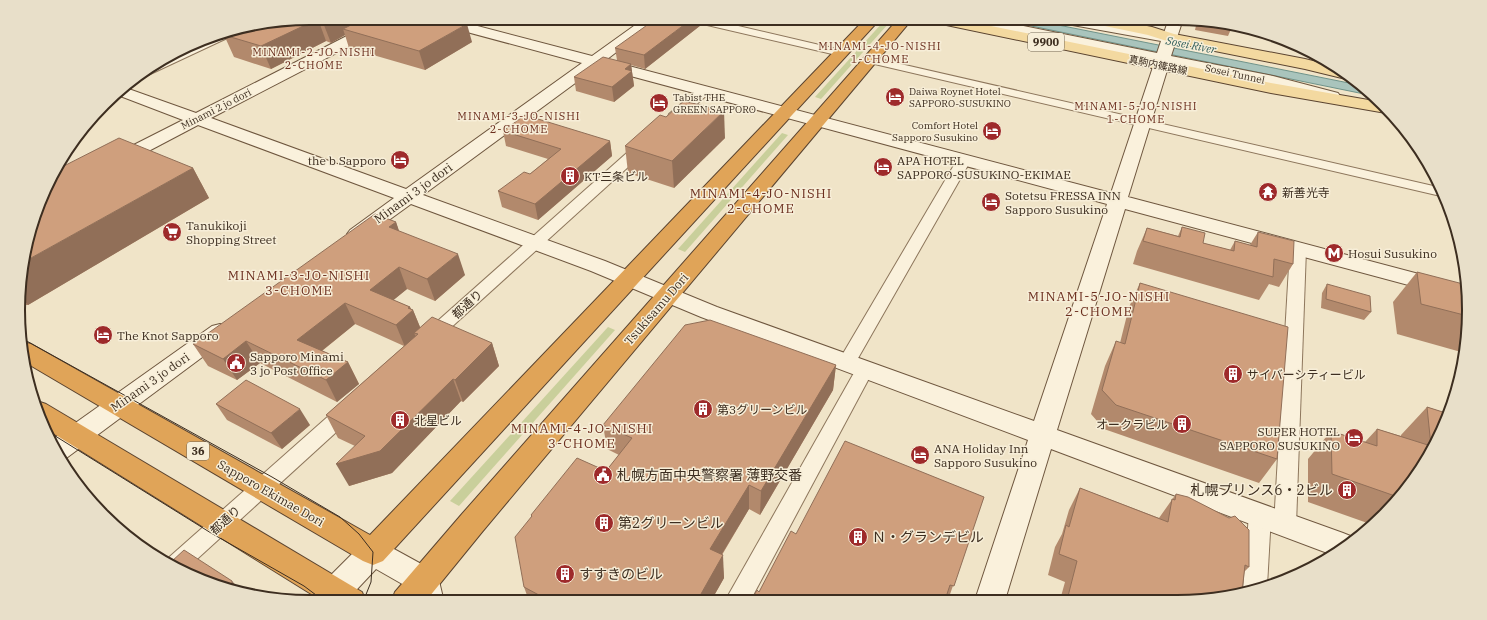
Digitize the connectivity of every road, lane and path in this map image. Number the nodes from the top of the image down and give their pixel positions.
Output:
1 (379, 25) edge
2 (458, 25) edge
3 (470, 25) edge
4 (644, 25) edge
5 (720, 25) edge
6 (867, 25) edge
7 (900, 25) edge
8 (980, 25) edge
9 (1005, 25) edge
10 (1093, 25) edge
11 (1122, 25) edge
12 (1174, 25) edge
13 (466, 27) junction
14 (1165, 52) junction
15 (841, 53) junction
16 (870, 60) junction
17 (594, 61) junction
18 (1331, 70) edge
19 (704, 91) junction
20 (126, 93) edge
21 (1376, 106) edge
22 (785, 112) junction
23 (196, 118) junction
24 (818, 121) junction
25 (1144, 124) junction
26 (964, 160) junction
27 (103, 168) edge
28 (1436, 191) edge
29 (409, 196) junction
30 (1118, 202) junction
31 (536, 243) junction
32 (339, 246) edge
33 (1298, 249) junction
34 (629, 279) junction
35 (1461, 292) edge
36 (668, 295) junction
37 (236, 321) edge
38 (417, 348) edge
39 (28, 353) edge
40 (856, 366) junction
41 (359, 400) edge
42 (119, 404) junction
43 (46, 416) edge
44 (1044, 434) junction
45 (77, 435) junction
46 (61, 448) edge
47 (262, 487) junction
48 (1260, 515) junction
49 (222, 523) junction
50 (1285, 525) junction
51 (1339, 544) edge
52 (373, 552) junction
53 (178, 563) edge
54 (1255, 584) edge
55 (330, 595) edge
56 (339, 595) edge
57 (420, 595) edge
58 (740, 595) edge
59 (992, 595) edge

1 - 23 street, Minami 2 jo dori
2 - 13 street
3 - 13 street
4 - 17 street, Minami 3 jo dori
5 - 15 street
6 - 15 highway
7 - 16 highway, Tsukisamu Dori
8 - 14 main road, 真駒内篠路線 / 9900
9 - 14 street
10 - 14 street
11 - 14 main road, 真駒内篠路線 / 9900
12 - 14 street
13 - 17 street
14 - 18 main road, 真駒内篠路線 / 9900
14 - 21 main road, 真駒内篠路線 / 9900
14 - 25 street
15 - 22 highway
16 - 24 highway, Tsukisamu Dori
16 - 25 street
17 - 19 street
17 - 29 street, Minami 3 jo dori
19 - 22 street
19 - 31 street, 都通り
20 - 23 street
22 - 24 street
22 - 34 highway
23 - 27 street, Minami 2 jo dori
23 - 29 street
24 - 26 street
24 - 36 highway, Tsukisamu Dori
25 - 28 street
25 - 30 street
26 - 30 street
26 - 40 street
29 - 31 street
29 - 32 street, Minami 3 jo dori
30 - 33 street
30 - 44 street
31 - 34 street
31 - 38 street, 都通り
33 - 35 street
33 - 50 street
34 - 36 street
34 - 52 highway
36 - 40 street
36 - 57 highway, Tsukisamu Dori
37 - 42 street, Minami 3 jo dori
39 - 42 highway, Sapporo Ekimae Dori / 36
40 - 44 street
40 - 58 street
41 - 47 street, 都通り
42 - 45 street, Minami 3 jo dori
42 - 47 highway, Sapporo Ekimae Dori / 36
43 - 45 highway
44 - 48 street
44 - 59 street
45 - 46 street, Minami 3 jo dori
45 - 49 highway
47 - 49 street, 都通り
47 - 52 highway, Sapporo Ekimae Dori / 36
48 - 50 street
48 - 54 street
49 - 53 street, 都通り
49 - 55 highway
50 - 51 street
52 - 56 street
52 - 57 street

